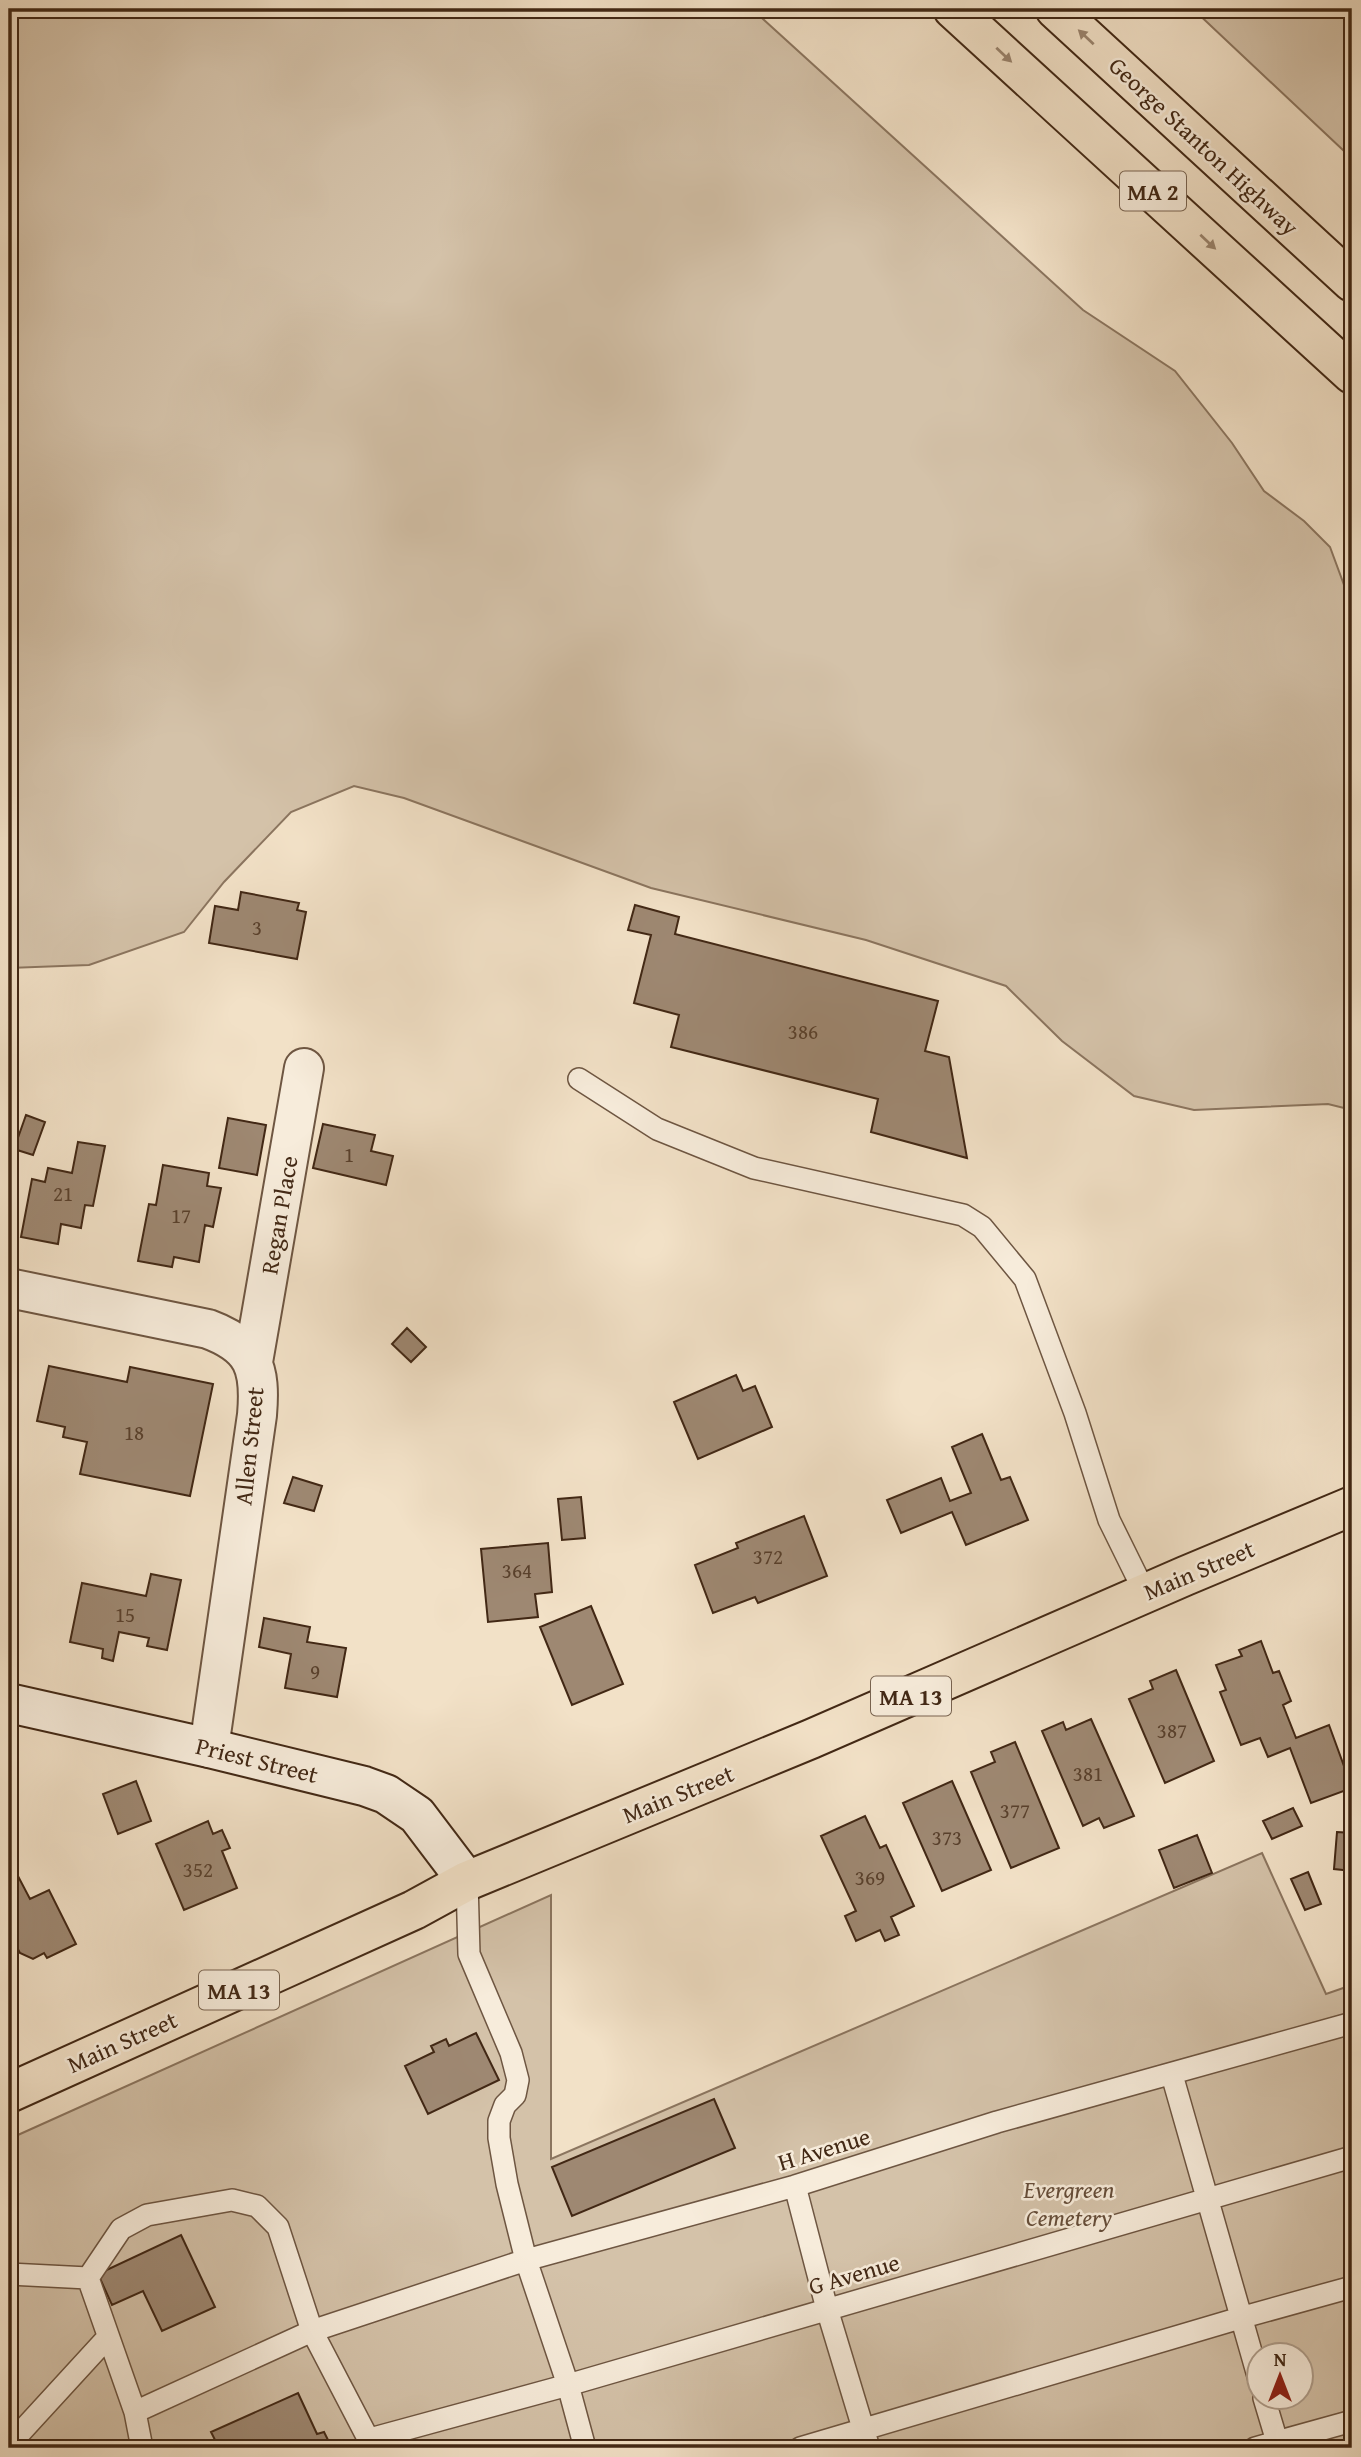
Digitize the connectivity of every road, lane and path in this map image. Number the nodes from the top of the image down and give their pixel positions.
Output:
1 (953, 9) edge
2 (1055, 9) edge
3 (1352, 282) edge
4 (1352, 374) edge
5 (304, 1068) dead end
6 (579, 1079) dead end
7 (9, 1288) edge
8 (253, 1362) junction
9 (1352, 1506) edge
10 (1145, 1593) junction
11 (9, 1703) edge
12 (209, 1748) junction
13 (467, 1881) junction
14 (1352, 2023) edge
15 (1172, 2075) junction
16 (9, 2093) edge
17 (1352, 2157) edge
18 (795, 2186) junction
19 (1207, 2200) junction
20 (526, 2260) junction
21 (9, 2274) edge
22 (88, 2278) junction
23 (1352, 2287) edge
24 (827, 2309) junction
25 (1240, 2318) junction
26 (312, 2331) junction
27 (108, 2337) junction
28 (1247, 2342) edge
29 (568, 2385) junction
30 (135, 2412) junction
31 (1268, 2412) edge
32 (1352, 2421) edge
33 (866, 2439) edge
34 (372, 2444) edge
35 (9, 2445) edge
36 (1278, 2445) edge
37 (142, 2448) edge
38 (585, 2448) edge
39 (800, 2448) edge
40 (1255, 2448) edge

1 -> 4 main road, MA 2
3 -> 2 main road, George Stanton Highway / MA 2
5 - 8 street, Regan Place
6 - 10 lane
7 - 8 street, Allen Street
8 - 12 street, Allen Street
9 - 10 main road, Main Street / MA 13
10 - 13 main road, Main Street / MA 13
11 - 12 street, Priest Street
12 - 13 street, Priest Street
13 - 16 main road, Main Street / MA 13
13 - 20 lane
14 - 15 lane, H Avenue
15 - 18 lane, H Avenue
15 - 19 lane
17 - 19 lane, G Avenue
18 - 20 lane, H Avenue
18 - 24 lane
19 - 24 lane, G Avenue
19 - 25 lane
20 - 26 lane, H Avenue
20 - 29 lane
21 - 22 lane
22 - 26 lane
22 - 27 lane
23 - 25 lane
24 - 29 lane, G Avenue
24 - 33 lane
25 - 28 lane
25 - 33 lane
26 - 30 lane, H Avenue
26 - 34 lane
27 - 30 lane
27 - 35 lane
29 - 34 lane, G Avenue
29 - 38 lane
30 - 37 lane
31 - 36 lane
32 - 36 lane
33 - 39 lane
36 - 40 lane

